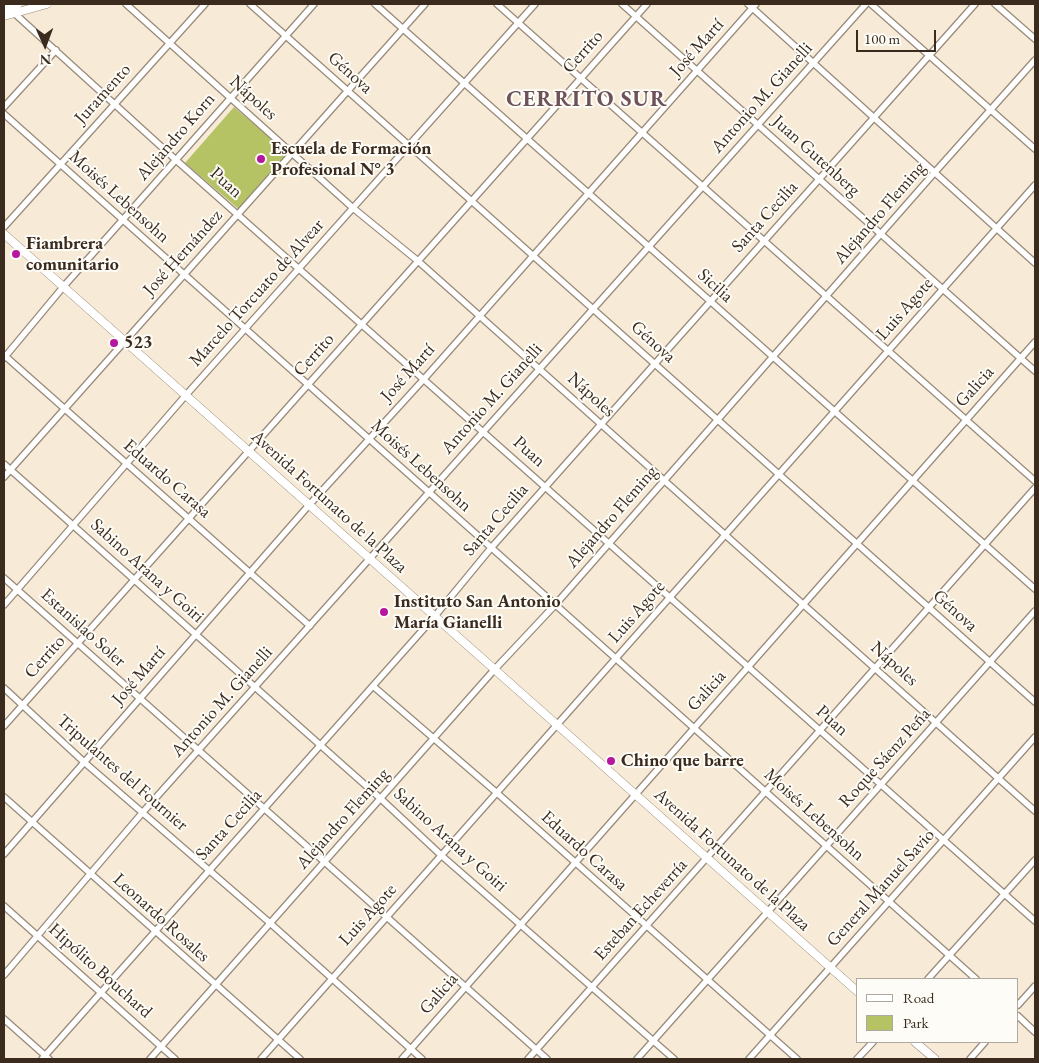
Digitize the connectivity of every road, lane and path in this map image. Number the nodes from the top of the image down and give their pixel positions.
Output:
1 (18, 4) edge
2 (47, 4) edge
3 (126, 4) edge
4 (205, 4) edge
5 (250, 4) edge
6 (314, 4) edge
7 (375, 4) edge
8 (425, 4) edge
9 (497, 4) edge
10 (535, 4) edge
11 (622, 4) edge
12 (647, 4) edge
13 (866, 4) edge
14 (871, 4) edge
15 (975, 4) edge
16 (995, 4) edge
17 (752, 5) edge
18 (5, 6) edge
19 (14, 13) junction
20 (4, 16) edge
21 (636, 16) junction
22 (518, 23) junction
23 (403, 28) junction
24 (286, 36) junction
25 (1035, 39) edge
26 (170, 43) junction
27 (56, 50) junction
28 (929, 56) junction
29 (1035, 60) edge
30 (813, 63) junction
31 (697, 70) junction
32 (581, 78) junction
33 (464, 83) junction
34 (348, 90) junction
35 (230, 98) junction
36 (115, 104) junction
37 (4, 107) edge
38 (992, 110) junction
39 (4, 114) edge
40 (874, 118) junction
41 (758, 124) junction
42 (642, 132) junction
43 (527, 138) junction
44 (409, 145) junction
45 (1035, 149) edge
46 (292, 153) junction
47 (176, 160) junction
48 (60, 164) junction
49 (935, 172) junction
50 (819, 179) junction
51 (1035, 185) edge
52 (702, 186) junction
53 (588, 193) junction
54 (471, 201) junction
55 (353, 208) junction
56 (238, 214) junction
57 (123, 220) junction
58 (4, 228) edge
59 (997, 228) junction
60 (4, 234) edge
61 (882, 234) junction
62 (764, 240) junction
63 (648, 246) junction
64 (533, 256) junction
65 (418, 261) junction
66 (1035, 263) edge
67 (299, 268) junction
68 (184, 274) junction
69 (64, 286) junction
70 (943, 289) junction
71 (827, 296) junction
72 (710, 301) junction
73 (593, 309) junction
74 (480, 316) junction
75 (362, 324) junction
76 (245, 329) junction
77 (125, 341) junction
78 (1035, 342) edge
79 (889, 351) junction
80 (4, 357) edge
81 (773, 358) junction
82 (1021, 358) junction
83 (654, 364) junction
84 (539, 369) junction
85 (1035, 371) edge
86 (424, 379) junction
87 (308, 385) junction
88 (186, 395) junction
89 (65, 409) junction
90 (834, 412) junction
91 (718, 420) junction
92 (967, 420) junction
93 (601, 424) junction
94 (483, 432) junction
95 (368, 439) junction
96 (249, 451) junction
97 (4, 464) edge
98 (127, 464) junction
99 (10, 470) junction
100 (779, 474) junction
101 (4, 477) edge
102 (1035, 480) edge
103 (664, 481) junction
104 (912, 481) junction
105 (545, 487) junction
106 (1035, 488) edge
107 (429, 492) junction
108 (310, 504) junction
109 (188, 518) junction
110 (73, 526) junction
111 (726, 535) junction
112 (609, 544) junction
113 (857, 544) junction
114 (984, 546) junction
115 (491, 548) junction
116 (370, 558) junction
117 (250, 573) junction
118 (4, 578) edge
119 (134, 580) junction
120 (1035, 589) edge
121 (18, 590) junction
122 (670, 598) junction
123 (804, 604) junction
124 (4, 605) edge
125 (555, 605) junction
126 (929, 608) junction
127 (1035, 611) edge
128 (435, 616) junction
129 (310, 626) junction
130 (196, 634) junction
131 (77, 643) junction
132 (616, 659) junction
133 (990, 662) junction
134 (748, 667) junction
135 (875, 668) junction
136 (494, 670) junction
137 (373, 686) junction
138 (255, 687) junction
139 (4, 688) edge
140 (140, 698) junction
141 (1035, 702) edge
142 (22, 705) junction
143 (936, 723) junction
144 (558, 725) junction
145 (4, 726) edge
146 (694, 728) junction
147 (820, 730) junction
148 (1035, 737) edge
149 (433, 739) junction
150 (320, 745) junction
151 (198, 750) junction
152 (84, 762) junction
153 (999, 778) junction
154 (881, 784) junction
155 (766, 792) junction
156 (497, 793) junction
157 (636, 794) junction
158 (4, 797) edge
159 (381, 799) junction
160 (264, 808) junction
161 (1035, 810) edge
162 (143, 812) junction
163 (32, 822) junction
164 (944, 840) junction
165 (827, 846) junction
166 (4, 854) edge
167 (442, 856) junction
168 (707, 858) junction
169 (1035, 860) edge
170 (325, 862) junction
171 (574, 863) junction
172 (210, 870) junction
173 (90, 874) junction
174 (1005, 894) junction
175 (889, 902) junction
176 (4, 906) edge
177 (768, 912) junction
178 (387, 917) junction
179 (1035, 921) edge
180 (270, 923) junction
181 (521, 924) junction
182 (646, 926) junction
183 (155, 932) junction
184 (38, 937) junction
185 (950, 956) junction
186 (830, 968) junction
187 (4, 976) edge
188 (333, 978) junction
189 (929, 978) edge
190 (975, 978) edge
191 (707, 980) junction
192 (215, 986) junction
193 (1035, 986) edge
194 (465, 987) junction
195 (592, 987) junction
196 (856, 990) edge
197 (101, 993) junction
198 (1019, 1004) edge
199 (1019, 1017) edge
200 (4, 1020) edge
201 (1035, 1032) edge
202 (770, 1036) junction
203 (278, 1040) junction
204 (654, 1041) junction
205 (872, 1043) edge
206 (916, 1043) edge
207 (984, 1043) edge
208 (162, 1046) junction
209 (410, 1049) junction
210 (537, 1050) junction
211 (45, 1058) edge
212 (150, 1059) edge
213 (175, 1059) edge
214 (261, 1059) edge
215 (300, 1059) edge
216 (402, 1059) edge
217 (422, 1059) edge
218 (528, 1059) edge
219 (548, 1059) edge
220 (637, 1059) edge
221 (674, 1059) edge
222 (749, 1059) edge
223 (797, 1059) edge
224 (857, 1059) edge
225 (935, 1059) edge
226 (970, 1059) edge

1 - 18 main road
2 - 19 main road
3 - 26 street, Nápoles
4 - 26 street, Juramento
5 - 24 street, Génova
6 - 24 street, Alejandro Korn
7 - 23 street, Sicilia
8 - 23 street, José Hernández
9 - 22 street
10 - 22 street, Marcelo Torcuato de Alvear
11 - 21 street, Juan Gutenberg
12 - 21 street, Cerrito
13 - 30 street, Antonio M. Gianelli
14 - 28 street
15 - 28 street, Santa Cecilia
16 - 25 street
17 - 30 street
17 - 31 street, José Martí
18 - 19 street, Puan
19 - 20 main road
19 - 27 street, Puan
21 - 31 street, Juan Gutenberg
21 - 32 street, Cerrito
22 - 32 street
22 - 33 street, Marcelo Torcuato de Alvear
23 - 33 street, Sicilia
23 - 34 street, José Hernández
24 - 34 street, Génova
24 - 35 street, Alejandro Korn
26 - 35 street, Nápoles
26 - 36 street, Juramento
27 - 36 street, Puan
27 - 37 street
28 - 38 street
28 - 40 street, Santa Cecilia
29 - 38 street, Alejandro Fleming
30 - 40 street
30 - 41 street, Antonio M. Gianelli
31 - 41 street, Juan Gutenberg
31 - 42 street, José Martí
32 - 42 street
32 - 43 street, Cerrito
33 - 43 street, Sicilia
33 - 44 street, Marcelo Torcuato de Alvear
34 - 44 street, Génova
34 - 46 street, José Hernández
35 - 46 street, Nápoles
35 - 47 street, Alejandro Korn
36 - 47 street, Puan
36 - 48 street, Juramento
38 - 45 street
38 - 49 street, Alejandro Fleming
39 - 48 street, Moisés Lebensohn
40 - 49 street
40 - 50 street, Santa Cecilia
41 - 50 street, Juan Gutenberg
41 - 52 street, Antonio M. Gianelli
42 - 52 street
42 - 53 street, José Martí
43 - 53 street, Sicilia
43 - 54 street, Cerrito
44 - 54 street, Génova
44 - 55 street, Marcelo Torcuato de Alvear
46 - 55 street, Nápoles
46 - 56 street, José Hernández
47 - 56 street, Puan
47 - 57 street, Alejandro Korn
48 - 57 street, Moisés Lebensohn
48 - 58 street, Juramento
49 - 59 street
49 - 61 street, Alejandro Fleming
50 - 61 street, Juan Gutenberg
50 - 62 street, Santa Cecilia
51 - 59 street, Luis Agote
52 - 62 street
52 - 63 street, Antonio M. Gianelli
53 - 63 street, Sicilia
53 - 64 street, José Martí
54 - 64 street, Génova
54 - 65 street, Cerrito
55 - 65 street, Nápoles
55 - 67 street, Marcelo Torcuato de Alvear
56 - 67 street, Puan
56 - 68 street, José Hernández
57 - 68 street, Moisés Lebensohn
57 - 69 street, Alejandro Korn
59 - 66 street
59 - 70 street, Luis Agote
60 - 69 main road, Avenida Fortunato de la Plaza
61 - 70 street, Juan Gutenberg
61 - 71 street, Alejandro Fleming
62 - 71 street
62 - 72 street, Santa Cecilia
63 - 72 street, Sicilia
63 - 73 street, Antonio M. Gianelli
64 - 73 street, Génova
64 - 74 street, José Martí
65 - 74 street, Nápoles
65 - 75 street, Cerrito
67 - 75 street, Puan
67 - 76 street, Marcelo Torcuato de Alvear
68 - 76 street, Moisés Lebensohn
68 - 77 street, José Hernández
69 - 77 main road, Avenida Fortunato de la Plaza
69 - 80 street, Alejandro Korn
70 - 79 street, Luis Agote
70 - 82 street, Juan Gutenberg
71 - 79 street
71 - 81 street, Alejandro Fleming
72 - 81 street, Sicilia
72 - 83 street, Santa Cecilia
73 - 83 street, Génova
73 - 84 street, Antonio M. Gianelli
74 - 84 street, Nápoles
74 - 86 street, José Martí
75 - 86 street, Puan
75 - 87 street, Cerrito
76 - 87 street, Moisés Lebensohn
76 - 88 street, Marcelo Torcuato de Alvear
77 - 88 main road, Avenida Fortunato de la Plaza
77 - 89 street, José Hernández
78 - 82 street, Galicia
79 - 90 street, Luis Agote
79 - 92 street
80 - 89 street, Eduardo Carasa
81 - 90 street, Sicilia
81 - 91 street, Alejandro Fleming
82 - 85 street, Juan Gutenberg
82 - 92 street, Galicia
83 - 91 street, Génova
83 - 93 street, Santa Cecilia
84 - 93 street, Nápoles
84 - 94 street, Antonio M. Gianelli
86 - 94 street, Puan
86 - 95 street, José Martí
87 - 95 street, Moisés Lebensohn
87 - 96 street, Cerrito
88 - 96 main road, Avenida Fortunato de la Plaza
88 - 98 street, Marcelo Torcuato de Alvear
89 - 98 street, Eduardo Carasa
89 - 99 street, José Hernández
90 - 100 street, Luis Agote
90 - 104 street, Sicilia
91 - 100 street, Génova
91 - 103 street, Alejandro Fleming
92 - 102 street
92 - 104 street, Galicia
93 - 103 street, Nápoles
93 - 105 street, Santa Cecilia
94 - 105 street, Puan
94 - 107 street, Antonio M. Gianelli
95 - 107 street, Moisés Lebensohn
95 - 108 street, José Martí
96 - 108 main road, Avenida Fortunato de la Plaza
96 - 109 street, Cerrito
97 - 99 street, Sabino Arana y Goiri
98 - 109 street, Eduardo Carasa
98 - 110 street, Marcelo Torcuato de Alvear
99 - 101 street, José Hernández
99 - 110 street, Sabino Arana y Goiri
100 - 111 street, Luis Agote
100 - 113 street, Génova
103 - 111 street, Nápoles
103 - 112 street, Alejandro Fleming
104 - 113 street, Galicia
104 - 114 street, Sicilia
105 - 112 street, Puan
105 - 115 street, Santa Cecilia
106 - 114 street, Esteban Echeverría
107 - 115 street, Moisés Lebensohn
107 - 116 street, Antonio M. Gianelli
108 - 116 main road, Avenida Fortunato de la Plaza
108 - 117 street, José Martí
109 - 117 street, Eduardo Carasa
109 - 119 street, Cerrito
110 - 119 street, Sabino Arana y Goiri
110 - 121 street, Marcelo Torcuato de Alvear
111 - 122 street, Luis Agote
111 - 123 street, Nápoles
112 - 122 street, Puan
112 - 125 street, Alejandro Fleming
113 - 123 street, Galicia
113 - 126 street, Génova
114 - 120 street, Sicilia
114 - 126 street, Esteban Echeverría
115 - 125 street, Moisés Lebensohn
115 - 128 street, Santa Cecilia
116 - 128 main road, Avenida Fortunato de la Plaza
116 - 129 street, Antonio M. Gianelli
117 - 129 street, Eduardo Carasa
117 - 130 street, José Martí
118 - 121 street, Estanislao Soler
119 - 130 street, Sabino Arana y Goiri
119 - 131 street, Cerrito
121 - 124 street, Marcelo Torcuato de Alvear
121 - 131 street, Estanislao Soler
122 - 132 street, Luis Agote
122 - 134 street, Puan
123 - 134 street, Galicia
123 - 135 street, Nápoles
125 - 132 street, Moisés Lebensohn
125 - 136 street, Alejandro Fleming
126 - 133 street, Génova
126 - 135 street, Esteban Echeverría
127 - 133 street, Roque Sáenz Peña
128 - 136 main road, Avenida Fortunato de la Plaza
128 - 137 street, Santa Cecilia
129 - 138 street, Antonio M. Gianelli
130 - 138 street, Sabino Arana y Goiri
130 - 140 street, José Martí
131 - 140 street, Estanislao Soler
131 - 142 street, Cerrito
132 - 144 street, Luis Agote
132 - 146 street, Moisés Lebensohn
133 - 141 street, Génova
133 - 143 street, Roque Sáenz Peña
134 - 146 street, Galicia
134 - 147 street, Puan
135 - 143 street, Nápoles
135 - 147 street, Esteban Echeverría
136 - 144 main road, Avenida Fortunato de la Plaza
136 - 149 street, Alejandro Fleming
137 - 149 street, Eduardo Carasa
137 - 150 street, Santa Cecilia
138 - 150 street, Sabino Arana y Goiri
138 - 151 street, Antonio M. Gianelli
139 - 142 street, Tripulantes del Fournier
140 - 151 street, Estanislao Soler
140 - 152 street, José Martí
142 - 145 street, Cerrito
142 - 152 street, Tripulantes del Fournier
143 - 153 street, Nápoles
143 - 154 street, Roque Sáenz Peña
144 - 156 street, Luis Agote
144 - 157 main road, Avenida Fortunato de la Plaza
146 - 155 street, Moisés Lebensohn
146 - 157 street, Galicia
147 - 154 street, Puan
147 - 155 street, Esteban Echeverría
148 - 153 street, General Manuel Savio
149 - 156 street, Eduardo Carasa
149 - 159 street, Alejandro Fleming
150 - 159 street, Sabino Arana y Goiri
150 - 160 street, Santa Cecilia
151 - 160 street, Estanislao Soler
151 - 162 street, Antonio M. Gianelli
152 - 162 street, Tripulantes del Fournier
152 - 163 street, José Martí
153 - 161 street, Nápoles
153 - 164 street, General Manuel Savio
154 - 164 street, Puan
154 - 165 street, Roque Sáenz Peña
155 - 165 street, Moisés Lebensohn
155 - 168 street, Esteban Echeverría
156 - 167 street, Luis Agote
156 - 171 street, Eduardo Carasa
157 - 168 main road, Avenida Fortunato de la Plaza
157 - 171 street, Galicia
158 - 163 street, Leonardo Rosales
159 - 167 street, Sabino Arana y Goiri
159 - 170 street, Alejandro Fleming
160 - 170 street, Estanislao Soler
160 - 172 street, Santa Cecilia
162 - 172 street, Tripulantes del Fournier
162 - 173 street, Antonio M. Gianelli
163 - 166 street, José Martí
163 - 173 street, Leonardo Rosales
164 - 174 street, Puan
164 - 175 street, General Manuel Savio
165 - 175 street, Moisés Lebensohn
165 - 177 street, Roque Sáenz Peña
167 - 178 street, Luis Agote
167 - 181 street, Sabino Arana y Goiri
168 - 177 main road, Avenida Fortunato de la Plaza
168 - 182 street, Esteban Echeverría
169 - 174 street
170 - 178 street, Estanislao Soler
170 - 180 street, Alejandro Fleming
171 - 181 street, Galicia
171 - 182 street, Eduardo Carasa
172 - 180 street, Tripulantes del Fournier
172 - 183 street, Santa Cecilia
173 - 183 street, Leonardo Rosales
173 - 184 street, Antonio M. Gianelli
174 - 179 street, Puan
174 - 185 street
175 - 185 street, Moisés Lebensohn
175 - 186 street, General Manuel Savio
176 - 184 street, Hipólito Bouchard
177 - 186 main road, Avenida Fortunato de la Plaza
177 - 191 street, Roque Sáenz Peña
178 - 188 street, Luis Agote
178 - 194 street, Estanislao Soler
180 - 188 street, Tripulantes del Fournier
180 - 192 street, Alejandro Fleming
181 - 194 street, Galicia
181 - 195 street, Sabino Arana y Goiri
182 - 191 street, Eduardo Carasa
182 - 195 street, Esteban Echeverría
183 - 192 street, Leonardo Rosales
183 - 197 street, Santa Cecilia
184 - 187 street, Antonio M. Gianelli
184 - 197 street, Hipólito Bouchard
185 - 189 street
185 - 190 street, Moisés Lebensohn
186 - 196 main road, Avenida Fortunato de la Plaza
186 - 202 street, General Manuel Savio
188 - 203 street, Luis Agote
188 - 209 street, Tripulantes del Fournier
191 - 202 street, Eduardo Carasa
191 - 204 street, Roque Sáenz Peña
192 - 203 street, Leonardo Rosales
192 - 208 street, Alejandro Fleming
193 - 198 street
194 - 209 street, Galicia
194 - 210 street, Estanislao Soler
195 - 204 street, Sabino Arana y Goiri
195 - 210 street, Esteban Echeverría
197 - 208 street, Hipólito Bouchard
197 - 211 street, Santa Cecilia
199 - 201 street
200 - 211 street
202 - 222 street, General Manuel Savio
202 - 223 street, Eduardo Carasa
203 - 214 street, Luis Agote
203 - 215 street, Leonardo Rosales
204 - 220 street, Roque Sáenz Peña
204 - 221 street, Sabino Arana y Goiri
205 - 224 street
206 - 225 main road
207 - 226 street
208 - 212 street, Alejandro Fleming
208 - 213 street, Hipólito Bouchard
209 - 216 street, Galicia
209 - 217 street, Tripulantes del Fournier
210 - 218 street, Esteban Echeverría
210 - 219 street, Estanislao Soler

